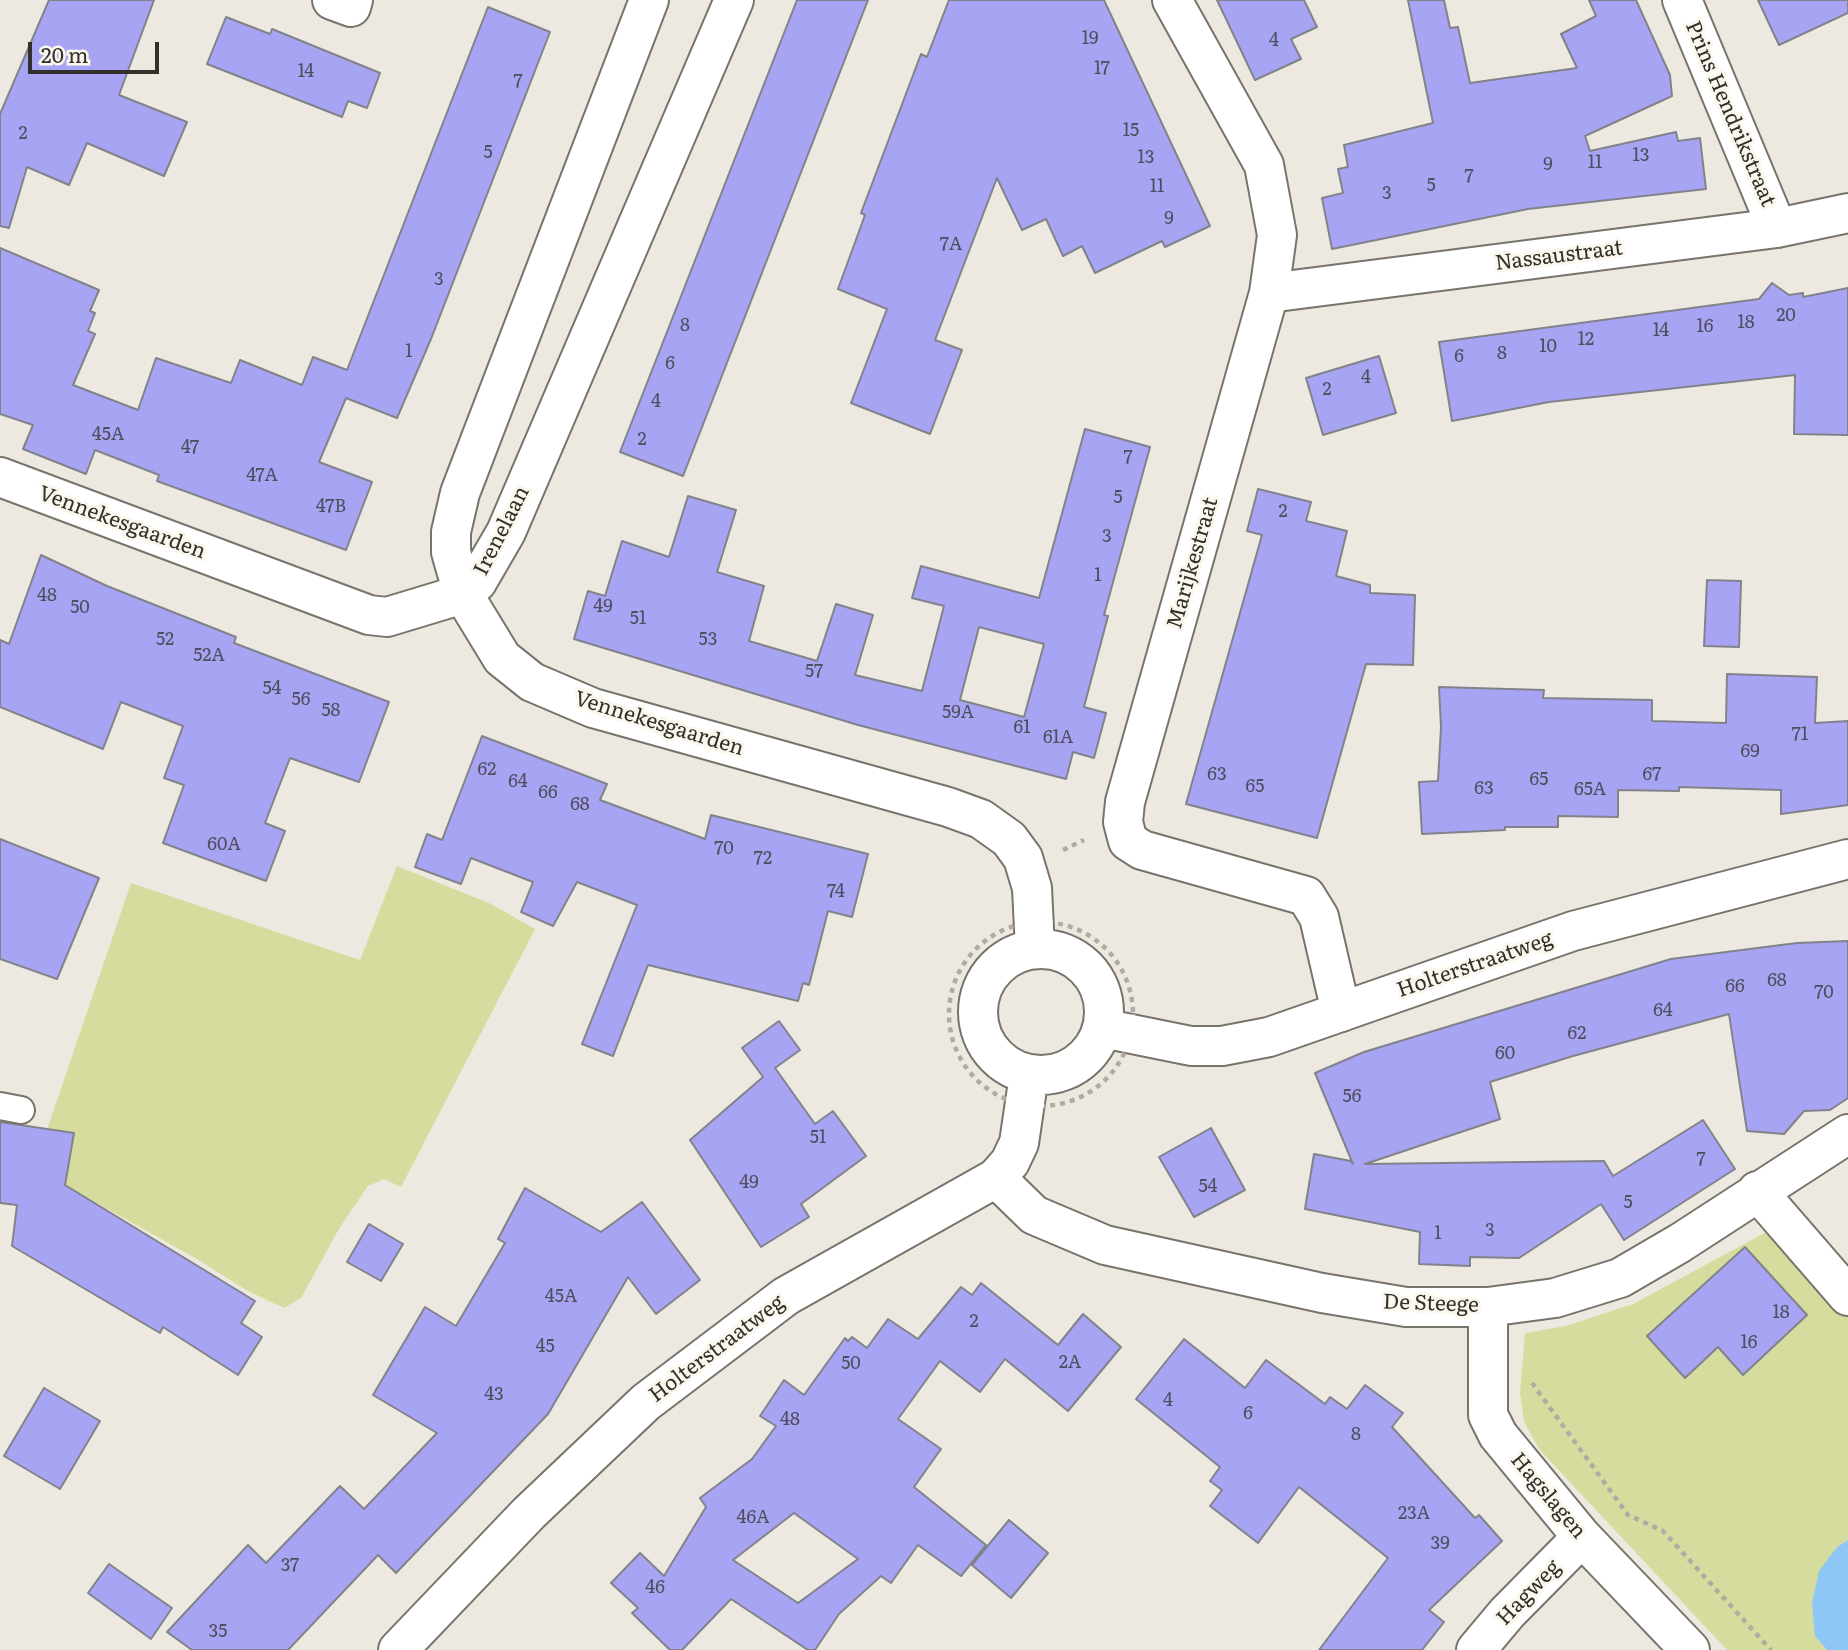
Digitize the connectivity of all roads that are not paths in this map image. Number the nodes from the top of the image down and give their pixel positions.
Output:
1 (332, 0) edge
2 (353, 0) edge
3 (649, 0) edge
4 (734, 0) edge
5 (1172, 0) edge
6 (1682, 0) edge
7 (1848, 212) edge
8 (1777, 228) junction
9 (1269, 293) junction
10 (0, 477) edge
11 (463, 594) junction
12 (1848, 859) edge
13 (1035, 949) junction
14 (1341, 1012) junction
15 (1117, 1031) junction
16 (1028, 1090) junction
17 (1848, 1134) edge
18 (996, 1178) junction
19 (1757, 1191) junction
20 (1848, 1296) edge
21 (1488, 1307) junction
22 (1582, 1537) junction
23 (398, 1650) edge
24 (1476, 1650) edge
25 (1690, 1650) edge

1 - 2 street
3 - 11 street, Irenelaan
4 - 11 street, Irenelaan
5 - 9 street, Marijkestraat
6 - 8 street, Prins Hendrikstraat
7 - 8 street, Nassaustraat
8 - 9 street, Nassaustraat
9 - 14 street, Marijkestraat
10 - 11 street, Vennekesgaarden
11 - 13 street, Vennekesgaarden
12 - 14 street, Holterstraatweg
13 - 15 street
13 - 16 street
14 - 15 street, Holterstraatweg
15 - 16 street
16 - 18 street, Holterstraatweg
17 - 19 street, De Steege
18 - 21 street, De Steege
18 - 23 street, Holterstraatweg
19 - 20 street
19 - 21 street, De Steege
21 - 22 street, Hagslagen
22 - 24 street, Hagweg
22 - 25 street, Hagslagen

